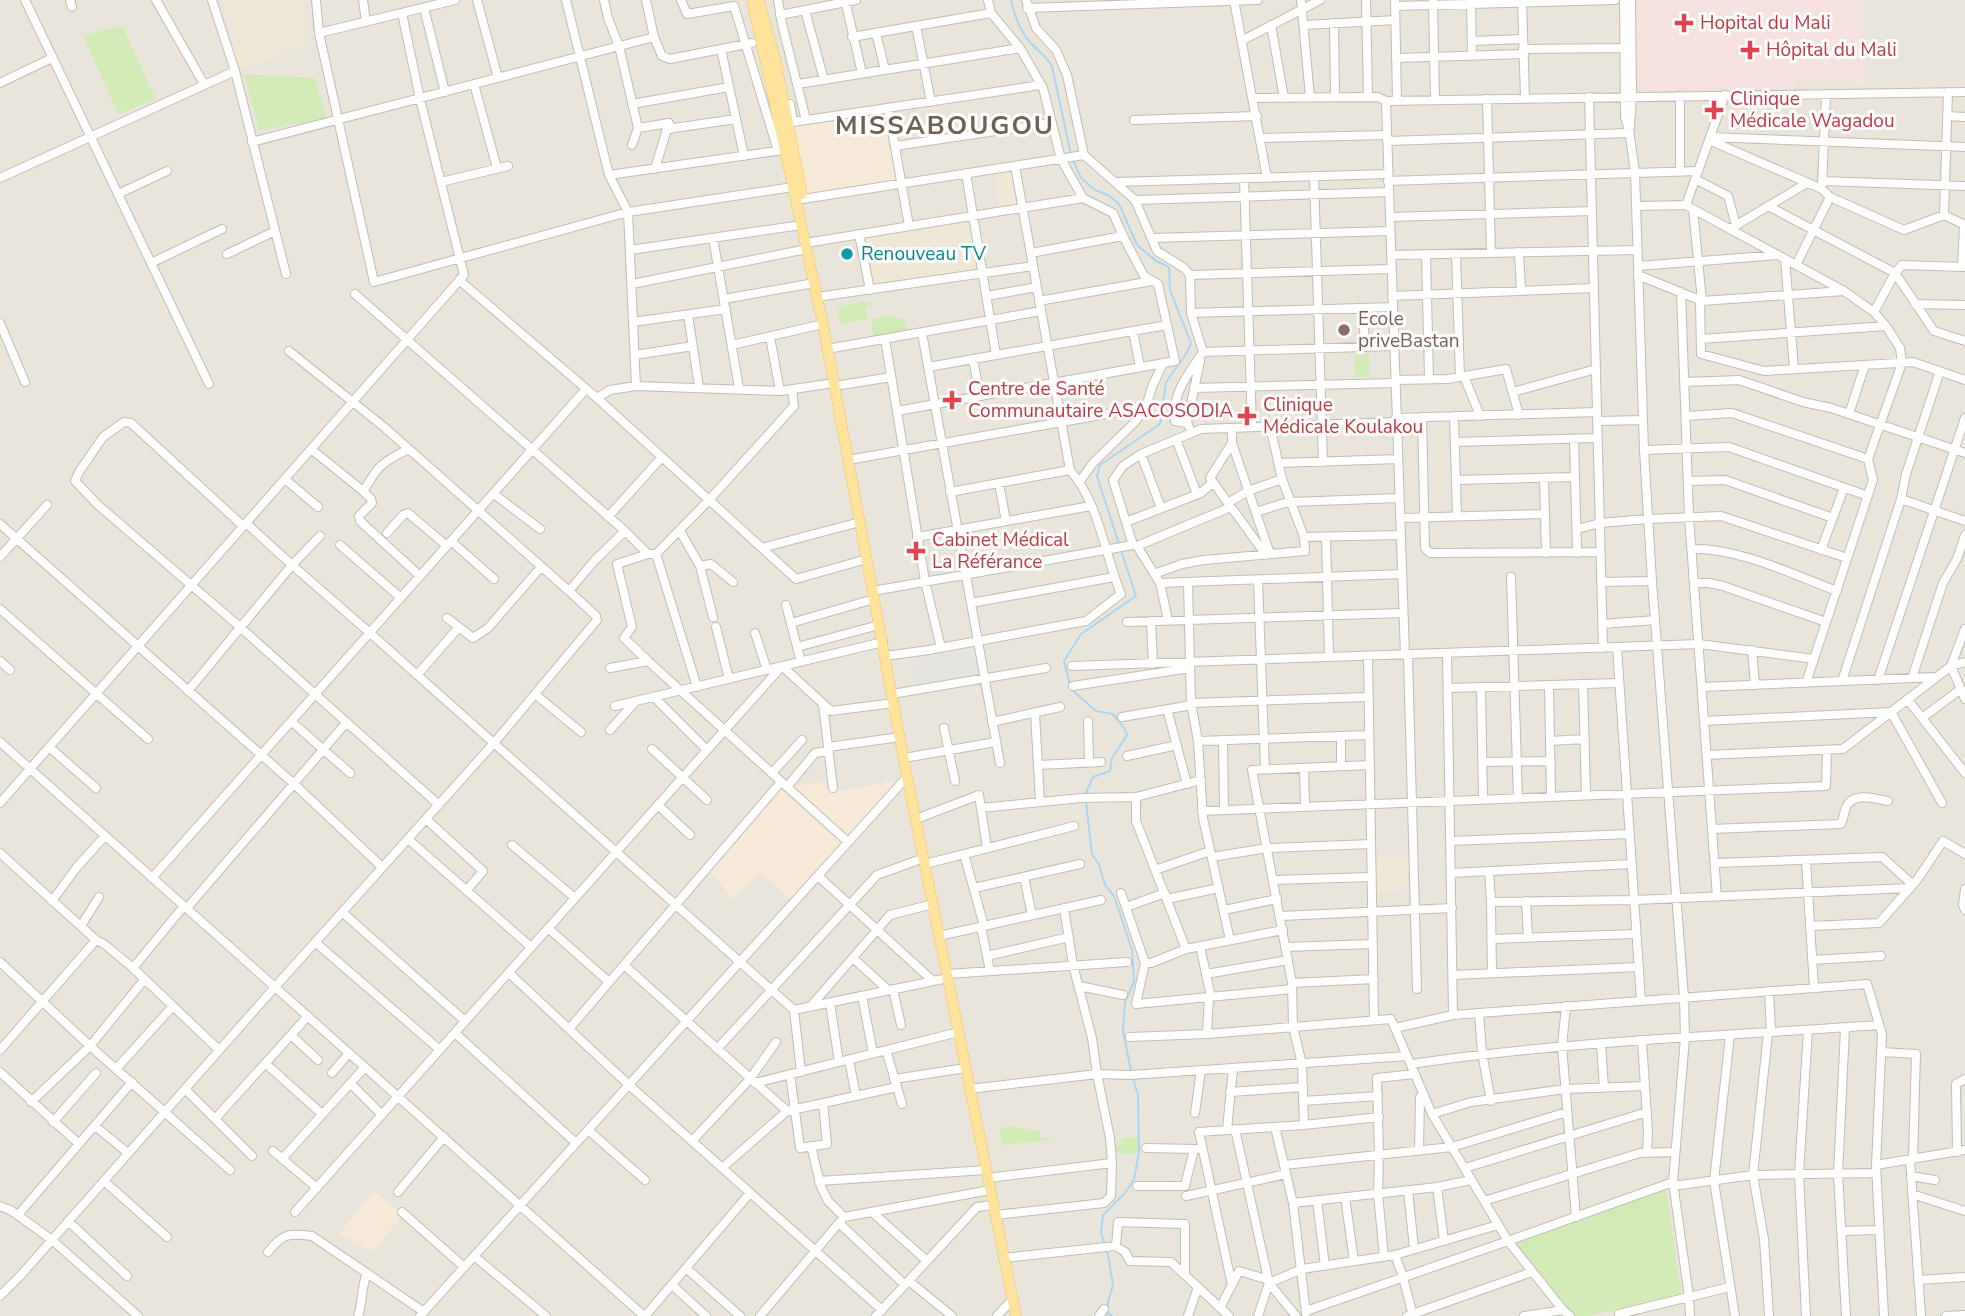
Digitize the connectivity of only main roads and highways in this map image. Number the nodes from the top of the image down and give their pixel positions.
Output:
1 (759, 0) edge
2 (747, 1) edge
3 (767, 3) edge
4 (776, 62) junction
5 (783, 106) junction
6 (809, 245) junction
7 (1016, 1316) edge

1 - 4 main road
2 - 5 main road
3 - 4 main road
4 - 5 main road
5 - 6 main road
5 - 6 main road
6 - 7 main road

